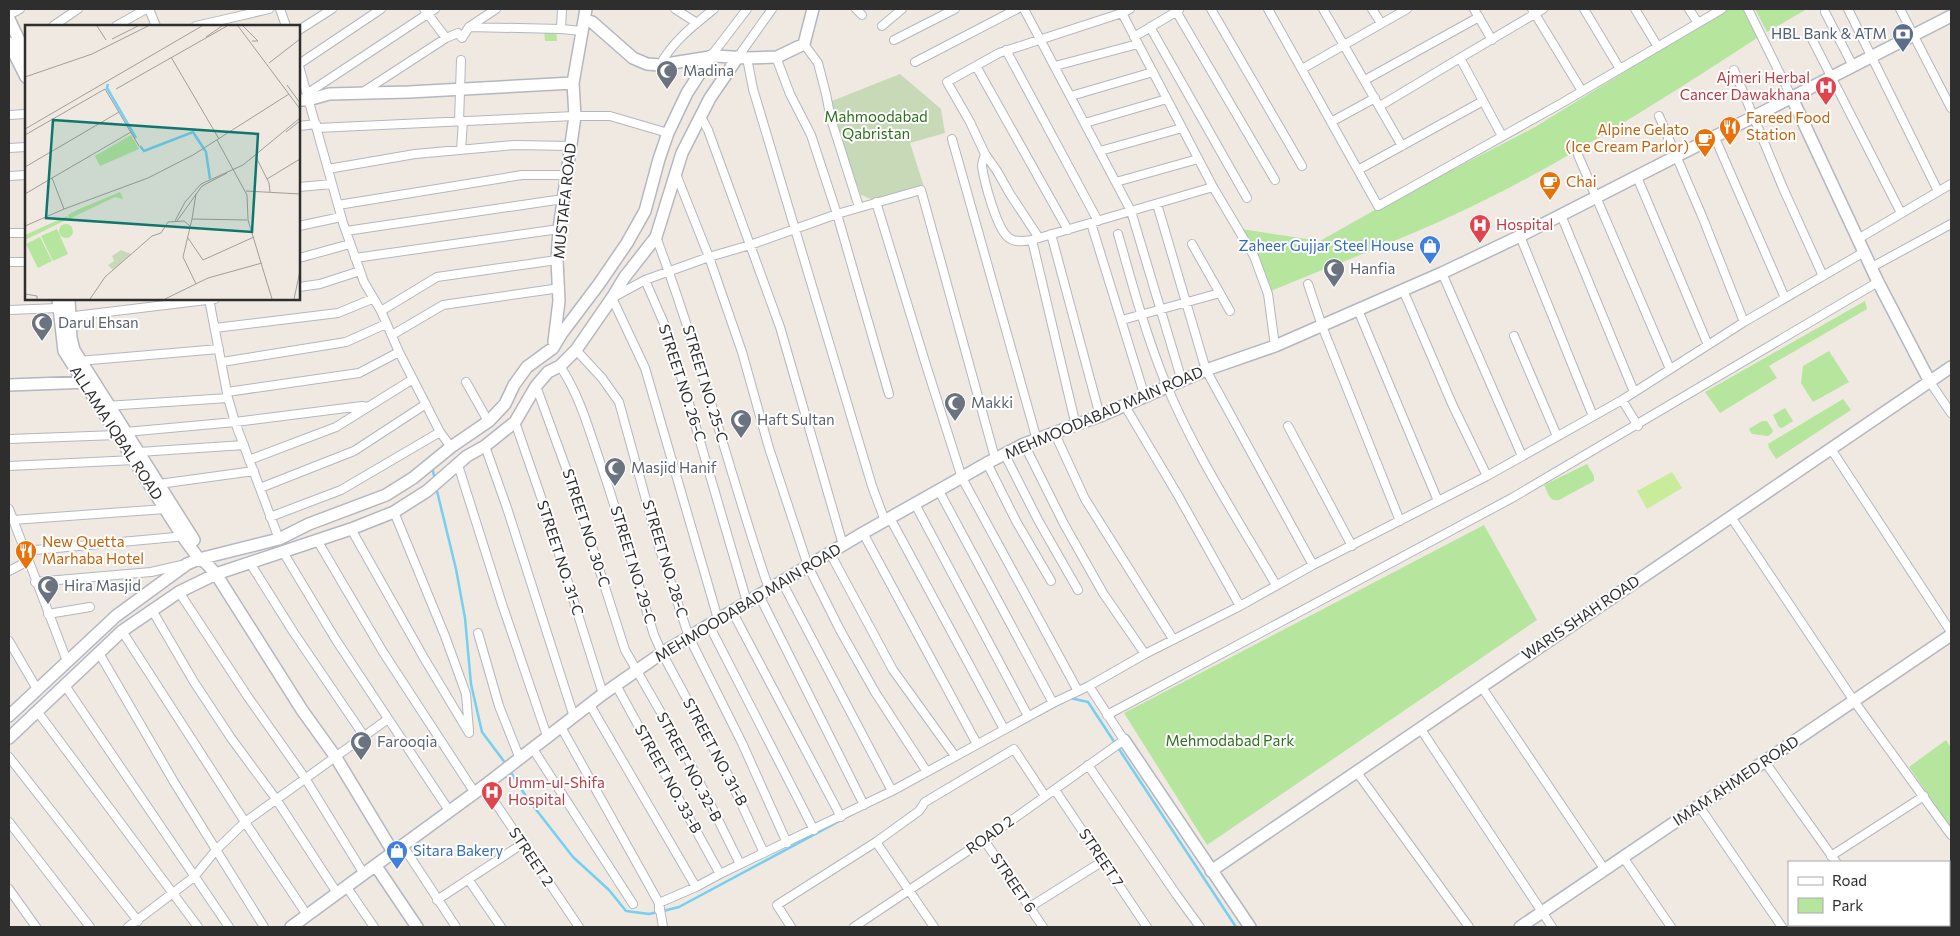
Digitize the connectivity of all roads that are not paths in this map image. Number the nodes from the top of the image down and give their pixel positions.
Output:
1 (20, 9) edge
2 (78, 9) edge
3 (148, 9) edge
4 (269, 9) edge
5 (280, 9) edge
6 (332, 9) edge
7 (382, 9) edge
8 (435, 9) edge
9 (496, 9) edge
10 (562, 9) edge
11 (675, 9) edge
12 (714, 9) edge
13 (747, 9) edge
14 (772, 9) edge
15 (813, 9) edge
16 (856, 9) edge
17 (902, 9) edge
18 (955, 9) edge
19 (1017, 9) edge
20 (1024, 9) edge
21 (1130, 9) edge
22 (1211, 9) edge
23 (1268, 9) edge
24 (1322, 9) edge
25 (1372, 9) edge
26 (1407, 9) edge
27 (1474, 9) edge
28 (1543, 9) edge
29 (1584, 9) edge
30 (1635, 9) edge
31 (1689, 9) edge
32 (1722, 9) edge
33 (1748, 9) edge
34 (1848, 9) edge
35 (1900, 9) edge
36 (1949, 9) edge
37 (1178, 10) edge
38 (426, 11) edge
39 (1534, 11) edge
40 (1825, 12) dead end
41 (1122, 14) junction
42 (1951, 14) edge
43 (9, 15) edge
44 (862, 15) dead end
45 (1479, 17) junction
46 (9, 20) edge
47 (585, 20) edge
48 (697, 23) junction
49 (1381, 23) junction
50 (1698, 23) junction
51 (54, 25) edge
52 (118, 25) edge
53 (156, 25) edge
54 (200, 25) edge
55 (286, 25) edge
56 (882, 26) dead end
57 (469, 27) junction
58 (1150, 27) junction
59 (300, 29) edge
60 (561, 29) junction
61 (1914, 35) junction
62 (446, 38) junction
63 (1041, 39) junction
64 (1812, 39) dead end
65 (894, 40) dead end
66 (1136, 40) junction
67 (1492, 40) junction
68 (804, 44) junction
69 (1345, 44) junction
70 (1658, 47) junction
71 (18, 50) edge
72 (1006, 50) junction
73 (714, 56) junction
74 (739, 57) junction
75 (776, 57) junction
76 (1870, 57) junction
77 (1460, 58) junction
78 (461, 60) dead end
79 (915, 62) dead end
80 (300, 64) edge
81 (660, 65) junction
82 (976, 66) junction
83 (1055, 66) junction
84 (1853, 66) junction
85 (1302, 69) junction
86 (1620, 69) junction
87 (300, 70) edge
88 (1734, 70) dead end
89 (1153, 72) junction
90 (25, 74) edge
91 (1832, 77) junction
92 (1365, 80) junction
93 (573, 83) junction
94 (459, 90) junction
95 (1582, 91) junction
96 (362, 92) junction
97 (1071, 96) junction
98 (305, 98) edge
99 (1375, 98) junction
100 (1792, 98) junction
101 (1167, 99) junction
102 (1483, 101) junction
103 (1380, 106) junction
104 (1951, 108) edge
105 (25, 114) edge
106 (9, 115) edge
107 (700, 115) junction
108 (575, 116) junction
109 (1659, 116) dead end
110 (1754, 118) junction
111 (461, 122) junction
112 (1331, 122) junction
113 (1085, 123) junction
114 (300, 126) edge
115 (317, 126) junction
116 (1182, 128) junction
117 (668, 133) junction
118 (1502, 136) junction
119 (952, 138) dead end
120 (1714, 138) junction
121 (571, 146) junction
122 (1402, 146) junction
123 (25, 147) edge
124 (9, 148) edge
125 (461, 150) junction
126 (1100, 151) junction
127 (985, 154) junction
128 (1578, 156) dead end
129 (1676, 157) junction
130 (1198, 159) junction
131 (1302, 166) dead end
132 (328, 169) junction
133 (1358, 170) junction
134 (676, 174) junction
135 (25, 175) edge
136 (566, 175) junction
137 (9, 176) edge
138 (1637, 177) junction
139 (1275, 180) dead end
140 (1116, 182) junction
141 (332, 184) junction
142 (1951, 184) edge
143 (300, 187) edge
144 (1213, 187) junction
145 (1938, 191) junction
146 (1596, 197) junction
147 (1247, 198) dead end
148 (563, 199) junction
149 (876, 202) junction
150 (1157, 204) junction
151 (338, 205) junction
152 (859, 207) junction
153 (1132, 211) junction
154 (1902, 213) junction
155 (836, 214) junction
156 (1561, 215) junction
157 (341, 217) junction
158 (1094, 222) junction
159 (1951, 224) edge
160 (300, 226) edge
161 (559, 229) junction
162 (796, 229) junction
163 (1068, 230) junction
164 (346, 232) junction
165 (9, 233) edge
166 (25, 233) edge
167 (1051, 234) junction
168 (1118, 234) dead end
169 (1520, 236) junction
170 (656, 237) junction
171 (1036, 239) junction
172 (1858, 239) junction
173 (350, 244) junction
174 (1192, 244) dead end
175 (750, 245) junction
176 (1864, 252) junction
177 (709, 257) junction
178 (300, 258) edge
179 (355, 258) junction
180 (557, 260) junction
181 (9, 262) edge
182 (25, 262) edge
183 (1872, 267) junction
184 (360, 270) junction
185 (669, 271) junction
186 (1442, 273) junction
187 (1823, 276) junction
188 (646, 280) junction
189 (1878, 282) junction
190 (1308, 284) dead end
191 (300, 287) edge
192 (560, 288) junction
193 (1403, 290) junction
194 (1220, 293) junction
195 (612, 298) junction
196 (1785, 298) junction
197 (372, 299) junction
198 (197, 300) edge
199 (211, 300) edge
200 (1186, 302) junction
201 (1161, 309) junction
202 (9, 310) edge
203 (61, 310) edge
204 (1358, 310) junction
205 (381, 311) junction
206 (1230, 311) dead end
207 (1141, 315) junction
208 (1122, 320) junction
209 (1744, 322) junction
210 (386, 324) junction
211 (1322, 326) junction
212 (215, 328) junction
213 (392, 335) junction
214 (1514, 336) dead end
215 (1708, 345) junction
216 (1275, 346) junction
217 (553, 348) junction
218 (219, 349) junction
219 (576, 350) junction
220 (399, 352) junction
221 (76, 361) junction
222 (222, 362) junction
223 (560, 366) junction
224 (1951, 367) edge
225 (1670, 369) junction
226 (1206, 370) junction
227 (413, 378) junction
228 (1182, 381) junction
229 (89, 382) junction
230 (466, 382) dead end
231 (1930, 382) junction
232 (9, 385) edge
233 (536, 386) junction
234 (1168, 387) junction
235 (1634, 392) junction
236 (889, 394) dead end
237 (228, 395) junction
238 (1145, 397) junction
239 (1622, 400) junction
240 (426, 404) junction
241 (104, 406) junction
242 (1125, 406) junction
243 (368, 407) junction
244 (1951, 413) edge
245 (1100, 416) junction
246 (1593, 416) junction
247 (488, 421) junction
248 (235, 422) junction
249 (514, 422) junction
250 (1076, 426) junction
251 (1288, 426) dead end
252 (1638, 426) junction
253 (440, 432) junction
254 (122, 434) junction
255 (1055, 434) junction
256 (1557, 436) junction
257 (9, 439) edge
258 (1037, 440) junction
259 (1024, 444) junction
260 (244, 445) junction
261 (485, 446) junction
262 (450, 447) junction
263 (1831, 449) junction
264 (137, 456) junction
265 (1522, 456) junction
266 (996, 458) junction
267 (249, 460) junction
268 (458, 465) junction
269 (9, 466) edge
270 (254, 471) junction
271 (1487, 476) junction
272 (962, 478) junction
273 (159, 484) junction
274 (260, 488) junction
275 (939, 491) junction
276 (1438, 501) junction
277 (915, 504) junction
278 (9, 509) edge
279 (165, 509) junction
280 (394, 512) junction
281 (1731, 516) junction
282 (270, 517) junction
283 (13, 520) junction
284 (888, 520) junction
285 (1400, 521) junction
286 (351, 529) junction
287 (863, 533) junction
288 (187, 536) junction
289 (279, 539) junction
290 (317, 540) junction
291 (843, 545) junction
292 (1352, 546) junction
293 (24, 551) junction
294 (283, 552) junction
295 (830, 553) junction
296 (28, 561) junction
297 (250, 563) junction
298 (187, 564) junction
299 (208, 565) junction
300 (1313, 565) junction
301 (808, 566) junction
302 (9, 571) edge
303 (1051, 581) dead end
304 (35, 582) junction
305 (782, 582) junction
306 (1276, 585) junction
307 (1078, 590) dead end
308 (179, 592) junction
309 (764, 592) junction
310 (747, 602) junction
311 (1240, 606) junction
312 (90, 608) dead end
313 (152, 610) junction
314 (732, 611) junction
315 (48, 614) junction
316 (714, 622) junction
317 (122, 631) junction
318 (478, 633) dead end
319 (1951, 634) edge
320 (689, 637) junction
321 (1172, 639) junction
322 (9, 641) edge
323 (99, 653) junction
324 (662, 653) junction
325 (1144, 654) junction
326 (67, 661) junction
327 (636, 671) junction
328 (64, 684) junction
329 (616, 685) junction
330 (1089, 686) junction
331 (1482, 686) junction
332 (37, 690) junction
333 (1078, 691) junction
334 (603, 694) junction
335 (1854, 701) junction
336 (1052, 703) junction
337 (590, 704) junction
338 (37, 710) junction
339 (1107, 714) junction
340 (9, 715) edge
341 (1028, 716) junction
342 (574, 717) junction
343 (388, 719) junction
344 (561, 727) junction
345 (1420, 728) junction
346 (1004, 729) junction
347 (364, 736) junction
348 (547, 736) junction
349 (9, 738) edge
350 (1121, 742) junction
351 (977, 744) junction
352 (533, 749) junction
353 (335, 756) junction
354 (955, 756) junction
355 (9, 757) edge
356 (518, 760) junction
357 (1765, 762) junction
358 (1090, 764) junction
359 (1356, 771) junction
360 (927, 772) junction
361 (305, 778) junction
362 (483, 787) junction
363 (1055, 790) junction
364 (892, 792) junction
365 (1045, 796) junction
366 (1924, 796) junction
367 (276, 799) junction
368 (864, 806) junction
369 (1699, 806) junction
370 (450, 812) junction
371 (841, 817) junction
372 (9, 822) edge
373 (245, 822) junction
374 (814, 830) junction
375 (1951, 835) edge
376 (984, 840) junction
377 (876, 842) junction
378 (787, 843) junction
379 (522, 844) junction
380 (398, 849) junction
381 (216, 850) junction
382 (764, 853) junction
383 (1623, 857) junction
384 (1834, 859) edge
385 (1103, 861) junction
386 (740, 864) junction
387 (376, 866) junction
388 (1605, 870) junction
389 (1211, 871) junction
390 (364, 874) junction
391 (720, 874) junction
392 (194, 877) junction
393 (468, 879) junction
394 (696, 887) junction
395 (9, 889) edge
396 (342, 890) junction
397 (908, 890) junction
398 (173, 893) junction
399 (437, 900) junction
400 (633, 904) dead end
401 (659, 906) junction
402 (1030, 907) junction
403 (1542, 912) junction
404 (307, 915) junction
405 (139, 920) junction
406 (296, 926) edge
407 (36, 927) edge
408 (90, 927) edge
409 (128, 927) edge
410 (146, 927) edge
411 (198, 927) edge
412 (229, 927) edge
413 (264, 927) edge
414 (374, 927) edge
415 (418, 927) edge
416 (456, 927) edge
417 (501, 927) edge
418 (579, 927) edge
419 (663, 927) edge
420 (791, 927) edge
421 (854, 927) edge
422 (934, 927) edge
423 (1043, 927) edge
424 (1147, 927) edge
425 (1200, 927) edge
426 (1250, 927) edge
427 (1469, 927) edge
428 (1520, 927) edge
429 (1552, 927) edge
430 (1671, 927) edge
431 (1782, 927) edge

1 - 43 street
2 - 51 street
3 - 52 street
3 - 53 street
4 - 54 street
5 - 55 street
6 - 59 street
7 - 80 street
8 - 38 street
9 - 57 street
10 - 60 street
11 - 48 street
12 - 48 street
13 - 73 street
14 - 74 street
15 - 68 street
16 - 44 street
17 - 56 street
18 - 65 street
19 - 79 street
20 - 63 street
21 - 41 street
22 - 131 street
23 - 85 street
24 - 69 street
25 - 49 street
26 - 49 street
27 - 45 street
28 - 39 street
29 - 86 street
30 - 70 street
31 - 50 street
32 - 50 street
33 - 100 street
34 - 76 street
35 - 61 street
36 - 42 street
37 - 58 street
37 - 139 street
38 - 62 street
38 - 98 street
39 - 67 street
39 - 95 street
40 - 84 street
41 - 63 street
41 - 66 street
42 - 61 street, MEHMOODABAD MAIN ROAD
45 - 67 street
45 - 92 street
46 - 71 street
47 - 60 street
47 - 81 street
47 - 93 street, MUSTAFA ROAD
48 - 81 street
49 - 69 street
50 - 70 street
57 - 60 street
57 - 62 street
58 - 66 street
58 - 147 street
61 - 76 street, MEHMOODABAD MAIN ROAD
61 - 104 street
62 - 96 street
63 - 72 street
63 - 83 street
64 - 91 street
66 - 83 street
66 - 89 street
67 - 77 street
68 - 75 street
68 - 152 street
69 - 85 street
69 - 92 street
70 - 86 street
71 - 90 street
72 - 82 street
72 - 158 street
73 - 74 street
73 - 81 street
73 - 117 street
74 - 75 street
74 - 107 street
74 - 162 street
75 - 155 street
76 - 84 street, MEHMOODABAD MAIN ROAD
76 - 145 street
77 - 102 street
77 - 103 street
78 - 94 street
82 - 127 street
82 - 163 street
83 - 97 street
84 - 91 street, MEHMOODABAD MAIN ROAD
85 - 112 street
86 - 95 street
87 - 98 street
88 - 110 street
89 - 97 street
89 - 101 street
91 - 100 street, MEHMOODABAD MAIN ROAD
91 - 154 street
92 - 99 street
93 - 94 street
93 - 108 street, MUSTAFA ROAD
94 - 96 street
94 - 111 street
95 - 118 street
96 - 98 street
97 - 113 street
98 - 115 street
99 - 103 street
99 - 112 street
100 - 110 street, MEHMOODABAD MAIN ROAD
100 - 172 street
101 - 113 street
101 - 116 street
102 - 118 street
102 - 122 street
103 - 122 street
105 - 106 street
107 - 134 street
107 - 175 street
108 - 111 street
108 - 117 street
108 - 121 street, MUSTAFA ROAD
109 - 129 street
110 - 120 street, MEHMOODABAD MAIN ROAD
110 - 187 street
111 - 115 street
111 - 125 street
112 - 133 street
113 - 126 street
114 - 115 street
115 - 132 street
116 - 126 street
116 - 130 street
117 - 217 street
118 - 133 street
119 - 258 street
120 - 129 street, MEHMOODABAD MAIN ROAD
120 - 196 street
121 - 125 street
121 - 136 street, MUSTAFA ROAD
122 - 133 street
123 - 124 street
125 - 132 street
126 - 140 street
127 - 171 street
127 - 171 street
128 - 146 street
129 - 138 street, MEHMOODABAD MAIN ROAD
129 - 209 street
130 - 140 street
130 - 144 street
132 - 141 street
134 - 170 street
134 - 177 street
135 - 137 street
136 - 148 street, MUSTAFA ROAD
136 - 151 street
138 - 146 street, MEHMOODABAD MAIN ROAD
138 - 215 street
140 - 153 street
141 - 143 street
141 - 151 street
142 - 145 street
144 - 150 street
144 - 216 street
145 - 154 street
146 - 156 street, MEHMOODABAD MAIN ROAD
146 - 225 street
148 - 161 street, MUSTAFA ROAD
148 - 164 street
149 - 152 street
149 - 266 street
149 - 272 street
150 - 153 street
150 - 200 street
151 - 157 street
152 - 155 street
153 - 158 street
153 - 201 street
154 - 172 street
155 - 162 street
155 - 236 street
156 - 169 street, MEHMOODABAD MAIN ROAD
156 - 235 street
157 - 160 street
157 - 164 street
158 - 163 street
158 - 208 street
159 - 183 street
161 - 179 street
161 - 180 street, MUSTAFA ROAD
162 - 175 street
162 - 284 street
163 - 167 street
164 - 173 street
165 - 166 street
167 - 171 street
167 - 245 street
168 - 207 street
169 - 186 street, MEHMOODABAD MAIN ROAD
169 - 246 street
170 - 185 street, STREET NO. 25-C
170 - 195 street
171 - 250 street
172 - 176 street
173 - 178 street
173 - 179 street
174 - 194 street
175 - 177 street
175 - 291 street
176 - 183 street
176 - 187 street
177 - 185 street
177 - 301 street
179 - 184 street
180 - 192 street, MUSTAFA ROAD
180 - 205 street
181 - 182 street
183 - 189 street
184 - 191 street
184 - 197 street
185 - 188 street
185 - 309 street, STREET NO. 25-C
186 - 193 street, MEHMOODABAD MAIN ROAD
186 - 265 street
187 - 196 street
188 - 195 street
188 - 310 street, STREET NO. 26-C
189 - 231 street
189 - 252 street
190 - 211 street
192 - 213 street
192 - 217 street, MUSTAFA ROAD
193 - 204 street, MEHMOODABAD MAIN ROAD
193 - 271 street
194 - 200 street
194 - 206 street
195 - 219 street
195 - 316 street
196 - 209 street
197 - 205 street
197 - 212 street
198 - 203 street
199 - 212 street
200 - 201 street
200 - 226 street
201 - 207 street
201 - 228 street
202 - 203 street
203 - 221 street, ALLAMA IQBAL ROAD
204 - 211 street, MEHMOODABAD MAIN ROAD
204 - 276 street
205 - 210 street
207 - 208 street
207 - 234 street
208 - 238 street
209 - 215 street
210 - 213 street
210 - 222 street
211 - 216 street, MEHMOODABAD MAIN ROAD
211 - 285 street
212 - 218 street
213 - 220 street
214 - 256 street
215 - 225 street
216 - 226 street, MEHMOODABAD MAIN ROAD
217 - 247 street
218 - 221 street
218 - 222 street
219 - 223 street
219 - 320 street, STREET NO. 28-C
220 - 227 street
220 - 237 street
221 - 229 street, ALLAMA IQBAL ROAD
222 - 237 street
223 - 233 street
223 - 324 street, STREET NO. 29-C
224 - 231 street, WARIS SHAH ROAD
225 - 235 street
226 - 228 street, MEHMOODABAD MAIN ROAD
226 - 300 street
227 - 240 street
227 - 243 street
228 - 234 street, MEHMOODABAD MAIN ROAD
229 - 232 street
229 - 241 street, ALLAMA IQBAL ROAD
230 - 247 street
231 - 244 street
231 - 263 street, WARIS SHAH ROAD
233 - 249 street
233 - 327 street, STREET NO. 30-C
234 - 238 street, MEHMOODABAD MAIN ROAD
234 - 306 street
235 - 239 street
237 - 241 street
237 - 248 street
238 - 242 street, MEHMOODABAD MAIN ROAD
239 - 246 street
239 - 252 street
240 - 253 street
240 - 274 street
241 - 254 street, ALLAMA IQBAL ROAD
242 - 245 street, MEHMOODABAD MAIN ROAD
242 - 311 street
243 - 248 street
243 - 267 street
245 - 250 street, MEHMOODABAD MAIN ROAD
246 - 256 street
247 - 262 street
248 - 254 street
248 - 260 street
249 - 261 street
249 - 334 street, STREET NO. 31-C
250 - 255 street, MEHMOODABAD MAIN ROAD
251 - 292 street
252 - 339 street
253 - 262 street
253 - 282 street
254 - 257 street
254 - 264 street, ALLAMA IQBAL ROAD
255 - 258 street, MEHMOODABAD MAIN ROAD
255 - 321 street
256 - 265 street
258 - 259 street, MEHMOODABAD MAIN ROAD
259 - 266 street, MEHMOODABAD MAIN ROAD
259 - 325 street
260 - 264 street
260 - 267 street
261 - 268 street
261 - 342 street
262 - 289 street
263 - 281 street, WARIS SHAH ROAD
263 - 319 street
264 - 269 street
264 - 273 street, ALLAMA IQBAL ROAD
264 - 279 street, ALLAMA IQBAL ROAD
265 - 271 street
266 - 272 street, MEHMOODABAD MAIN ROAD
266 - 303 street
266 - 307 street
267 - 270 street
268 - 280 street
268 - 348 street
270 - 273 street
270 - 274 street
271 - 276 street
272 - 275 street, MEHMOODABAD MAIN ROAD
272 - 333 street
273 - 288 street, ALLAMA IQBAL ROAD
274 - 282 street
275 - 277 street, MEHMOODABAD MAIN ROAD
275 - 336 street
276 - 285 street
277 - 284 street, MEHMOODABAD MAIN ROAD
277 - 341 street
278 - 283 street
279 - 283 street
279 - 288 street, ALLAMA IQBAL ROAD
280 - 286 street
280 - 286 street
281 - 331 street, WARIS SHAH ROAD
281 - 335 street
282 - 289 street
283 - 293 street
284 - 287 street, MEHMOODABAD MAIN ROAD
284 - 346 street
285 - 292 street
286 - 290 street
287 - 291 street, MEHMOODABAD MAIN ROAD
287 - 351 street
288 - 293 street
288 - 299 street, ALLAMA IQBAL ROAD
289 - 299 street
290 - 294 street
290 - 362 street, STREET 2
291 - 295 street, MEHMOODABAD MAIN ROAD
292 - 300 street
293 - 296 street
294 - 297 street
294 - 343 street
295 - 301 street, MEHMOODABAD MAIN ROAD
295 - 354 street
296 - 302 street
296 - 304 street
297 - 299 street
297 - 347 street
298 - 299 street
298 - 304 street
298 - 326 street
299 - 308 street
299 - 353 street, ALLAMA IQBAL ROAD
300 - 306 street
301 - 305 street, MEHMOODABAD MAIN ROAD
301 - 360 street
304 - 315 street
305 - 309 street, MEHMOODABAD MAIN ROAD
305 - 364 street
306 - 311 street
308 - 313 street
308 - 361 street
309 - 310 street, MEHMOODABAD MAIN ROAD
309 - 368 street, STREET NO. 25-C
310 - 314 street, MEHMOODABAD MAIN ROAD
311 - 321 street
312 - 315 street
313 - 317 street
313 - 367 street
314 - 316 street, MEHMOODABAD MAIN ROAD
314 - 371 street
315 - 326 street
316 - 320 street, MEHMOODABAD MAIN ROAD
316 - 374 street
317 - 323 street
317 - 373 street
318 - 356 street
319 - 335 street, IMAM AHMED ROAD
320 - 324 street, MEHMOODABAD MAIN ROAD
320 - 378 street, STREET NO. 28-C
321 - 325 street
322 - 332 street
323 - 328 street
323 - 381 street
324 - 327 street, MEHMOODABAD MAIN ROAD
324 - 382 street, STREET NO. 31-B
325 - 330 street
326 - 332 street
327 - 329 street, MEHMOODABAD MAIN ROAD
327 - 386 street, STREET NO. 32-B
328 - 338 street
328 - 392 street
329 - 334 street, MEHMOODABAD MAIN ROAD
329 - 391 street, STREET NO. 33-B
330 - 333 street
330 - 339 street
331 - 345 street, WARIS SHAH ROAD
331 - 388 street
332 - 340 street
333 - 336 street
334 - 337 street, MEHMOODABAD MAIN ROAD
335 - 357 street, IMAM AHMED ROAD
335 - 366 street
336 - 341 street
337 - 342 street, MEHMOODABAD MAIN ROAD
337 - 394 street
338 - 349 street
338 - 398 street
339 - 350 street
341 - 346 street
342 - 344 street, MEHMOODABAD MAIN ROAD
343 - 347 street
343 - 370 street
344 - 348 street, MEHMOODABAD MAIN ROAD
344 - 401 street
345 - 359 street, WARIS SHAH ROAD
345 - 403 street
346 - 351 street
347 - 353 street
348 - 352 street, MEHMOODABAD MAIN ROAD
350 - 358 street, ROAD 2
350 - 389 street
351 - 354 street
352 - 356 street, MEHMOODABAD MAIN ROAD
352 - 400 street
353 - 361 street
353 - 380 street, ALLAMA IQBAL ROAD
354 - 360 street
355 - 405 street
356 - 362 street, MEHMOODABAD MAIN ROAD
357 - 369 street, IMAM AHMED ROAD
357 - 384 street
358 - 363 street, ROAD 2
358 - 425 street
359 - 389 street, WARIS SHAH ROAD
359 - 427 street
360 - 364 street
361 - 367 street
361 - 390 street
362 - 370 street, MEHMOODABAD MAIN ROAD
362 - 379 street, STREET 2
363 - 365 street, ROAD 2
363 - 385 street, STREET 7
364 - 368 street
365 - 376 street, ROAD 2
365 - 377 street
366 - 375 street
366 - 384 street
367 - 373 street
367 - 396 street
368 - 371 street
369 - 383 street, IMAM AHMED ROAD
369 - 431 street
370 - 380 street, MEHMOODABAD MAIN ROAD
371 - 374 street
372 - 408 street
373 - 381 street
373 - 404 street
374 - 378 street
376 - 397 street, ROAD 2
376 - 402 street, STREET 6
377 - 397 street
377 - 420 street
378 - 382 street
379 - 393 street
379 - 418 street, STREET 2
380 - 387 street, MEHMOODABAD MAIN ROAD
380 - 399 street
381 - 392 street
381 - 413 street
382 - 386 street
383 - 388 street, IMAM AHMED ROAD
383 - 430 street
385 - 402 street
385 - 424 street, STREET 7
386 - 391 street
387 - 390 street, MEHMOODABAD MAIN ROAD
387 - 415 street
388 - 403 street, IMAM AHMED ROAD
389 - 426 street
390 - 396 street, MEHMOODABAD MAIN ROAD
391 - 394 street
392 - 398 street
392 - 412 street
393 - 399 street
393 - 417 street
394 - 401 street
395 - 407 street
396 - 404 street, MEHMOODABAD MAIN ROAD
396 - 414 street
397 - 421 street, ROAD 2
397 - 422 street
398 - 405 street
398 - 411 street
399 - 416 street
401 - 419 street
402 - 423 street, STREET 6
403 - 428 street, IMAM AHMED ROAD
403 - 429 street
404 - 406 street, MEHMOODABAD MAIN ROAD
405 - 409 street
405 - 410 street

